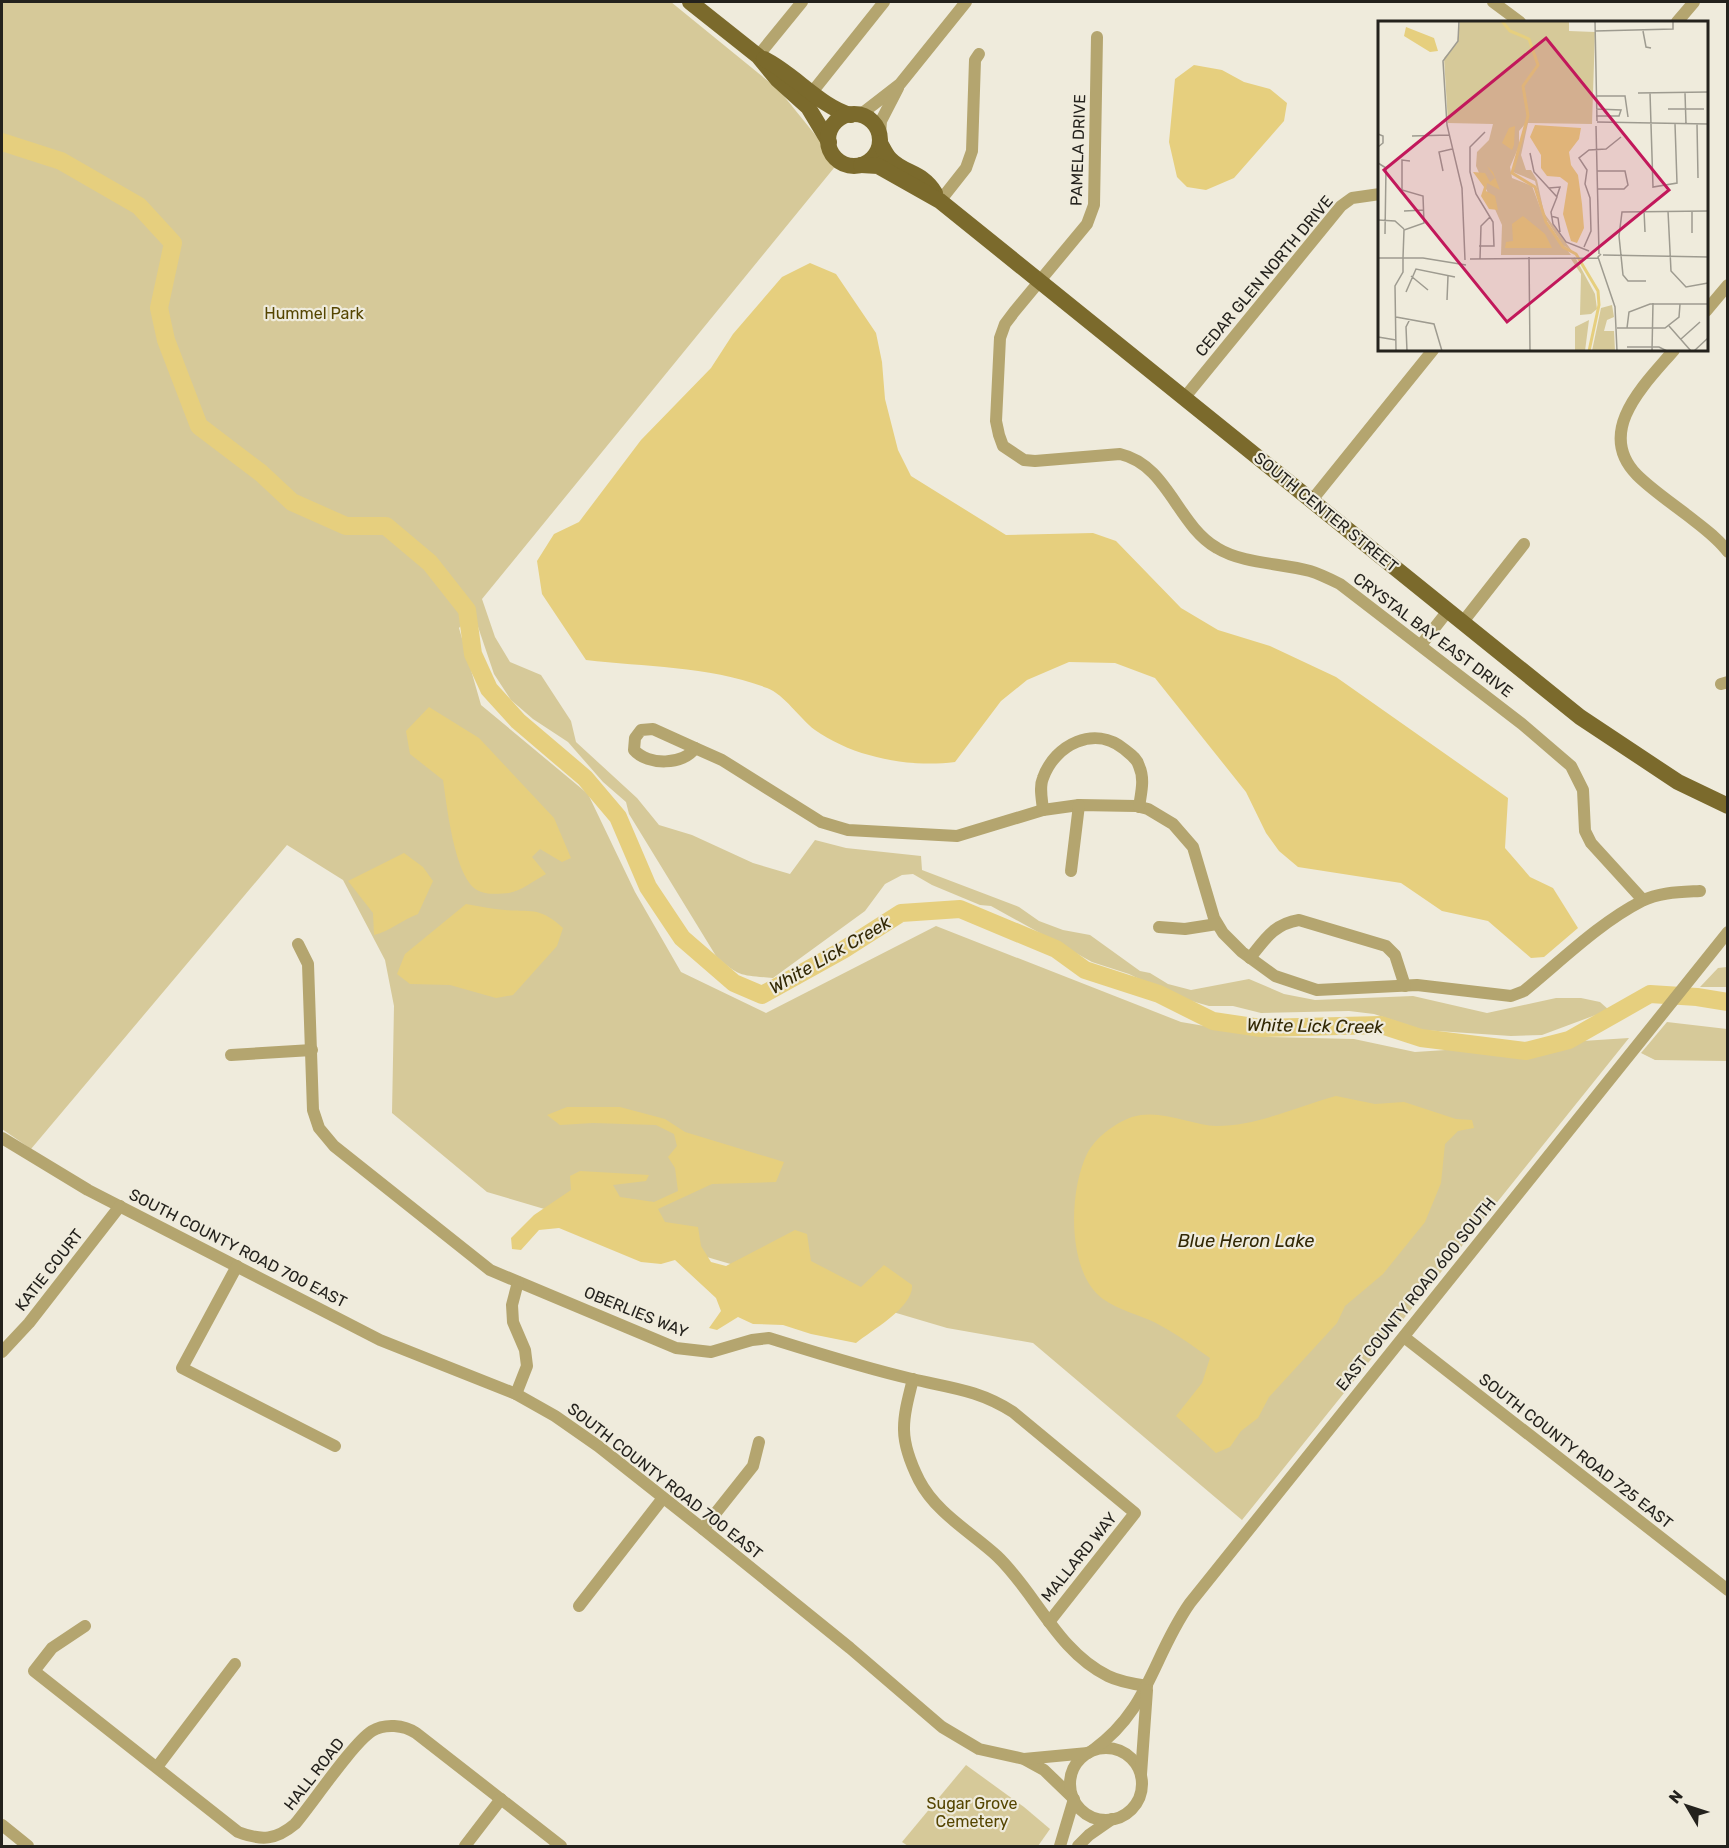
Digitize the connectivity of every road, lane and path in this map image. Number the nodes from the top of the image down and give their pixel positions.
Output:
1 (690, 2) edge
2 (802, 2) edge
3 (884, 2) edge
4 (966, 2) edge
5 (1493, 2) edge
6 (1694, 2) edge
7 (1519, 21) edge
8 (1678, 21) edge
9 (1097, 37) dead end
10 (979, 54) dead end
11 (758, 56) junction
12 (900, 84) junction
13 (813, 91) junction
14 (855, 115) junction
15 (880, 139) junction
16 (829, 142) junction
17 (861, 165) junction
18 (1378, 194) edge
19 (940, 201) junction
20 (1040, 281) junction
21 (1728, 285) edge
22 (1708, 309) edge
23 (1432, 351) edge
24 (1673, 351) edge
25 (1185, 398) junction
26 (1312, 500) junction
27 (1524, 544) dead end
28 (1728, 552) edge
29 (1447, 612) junction
30 (1462, 623) junction
31 (1421, 645) junction
32 (695, 748) dead end
33 (1727, 805) edge
34 (1079, 806) junction
35 (1139, 807) junction
36 (1043, 810) junction
37 (1071, 871) dead end
38 (1700, 891) dead end
39 (1643, 900) junction
40 (1217, 924) junction
41 (1159, 927) dead end
42 (1728, 932) edge
43 (298, 945) dead end
44 (1250, 958) junction
45 (1405, 986) junction
46 (312, 1050) junction
47 (231, 1055) dead end
48 (2, 1138) edge
49 (120, 1206) junction
50 (237, 1266) junction
51 (518, 1282) junction
52 (1404, 1337) junction
53 (2, 1352) edge
54 (913, 1379) junction
55 (516, 1394) junction
56 (759, 1442) dead end
57 (334, 1446) dead end
58 (663, 1498) junction
59 (1135, 1513) joint
60 (703, 1529) junction
61 (1728, 1590) edge
62 (579, 1606) dead end
63 (1049, 1622) junction
64 (85, 1626) dead end
65 (235, 1664) dead end
66 (1147, 1686) junction
67 (1090, 1751) junction
68 (1024, 1759) junction
69 (157, 1767) junction
70 (1141, 1774) junction
71 (501, 1799) junction
72 (1073, 1799) junction
73 (1112, 1819) junction
74 (2, 1825) edge
75 (28, 1846) edge
76 (465, 1846) edge
77 (561, 1846) edge
78 (1060, 1846) edge
79 (1078, 1846) edge

1 - 11 main road
2 - 11 street
3 - 13 street
4 - 12 street
5 - 7 street
6 - 8 street
9 - 20 street, PAMELA DRIVE
10 - 19 street
11 - 13 main road
11 - 16 main road
12 - 14 street
12 - 15 street
13 - 14 main road
14 - 15 main road
14 - 16 main road
15 - 17 main road
15 - 19 main road, SOUTH CENTER STREET
16 - 17 main road
17 - 19 main road, SOUTH CENTER STREET
18 - 25 street, CEDAR GLEN NORTH DRIVE
19 - 20 main road, SOUTH CENTER STREET
20 - 25 main road, SOUTH CENTER STREET
20 - 31 street, CRYSTAL BAY EAST DRIVE
21 - 22 street
23 - 26 street
24 - 28 street
25 - 26 main road, SOUTH CENTER STREET
26 - 29 main road, SOUTH CENTER STREET
27 - 30 street
29 - 30 main road, SOUTH CENTER STREET
29 - 31 street
30 - 33 main road, SOUTH CENTER STREET
31 - 39 street, CRYSTAL BAY EAST DRIVE
32 - 36 street
34 - 35 street
34 - 36 street
34 - 37 street
35 - 36 street
35 - 40 street
38 - 39 street
39 - 45 street
40 - 41 street
40 - 44 street
42 - 52 street, EAST COUNTY ROAD 600 SOUTH
43 - 46 street, OBERLIES WAY
44 - 45 street
44 - 45 street
46 - 47 street
46 - 51 street, OBERLIES WAY
48 - 49 street, SOUTH COUNTY ROAD 700 EAST
49 - 50 street, SOUTH COUNTY ROAD 700 EAST
49 - 53 street, KATIE COURT
50 - 55 street, SOUTH COUNTY ROAD 700 EAST
50 - 57 street
51 - 54 street, OBERLIES WAY
51 - 55 street
52 - 61 street, SOUTH COUNTY ROAD 725 EAST
52 - 66 street, EAST COUNTY ROAD 600 SOUTH
54 - 59 street, OBERLIES WAY
54 - 63 street
55 - 58 street, SOUTH COUNTY ROAD 700 EAST
56 - 60 street
58 - 60 street, SOUTH COUNTY ROAD 700 EAST
58 - 62 street
59 - 63 street, MALLARD WAY
60 - 68 street, SOUTH COUNTY ROAD 700 EAST
63 - 66 street
64 - 69 street, HALL ROAD
65 - 69 street
66 - 67 street, EAST COUNTY ROAD 600 SOUTH
66 - 70 street, EAST COUNTY ROAD 600 SOUTH
67 - 68 street, SOUTH COUNTY ROAD 700 EAST
67 - 70 street
67 - 72 street
68 - 72 street, SOUTH COUNTY ROAD 700 EAST
69 - 71 street, HALL ROAD
70 - 73 street
71 - 76 street
71 - 77 street, HALL ROAD
72 - 73 street
72 - 78 street
73 - 79 street
74 - 75 street

